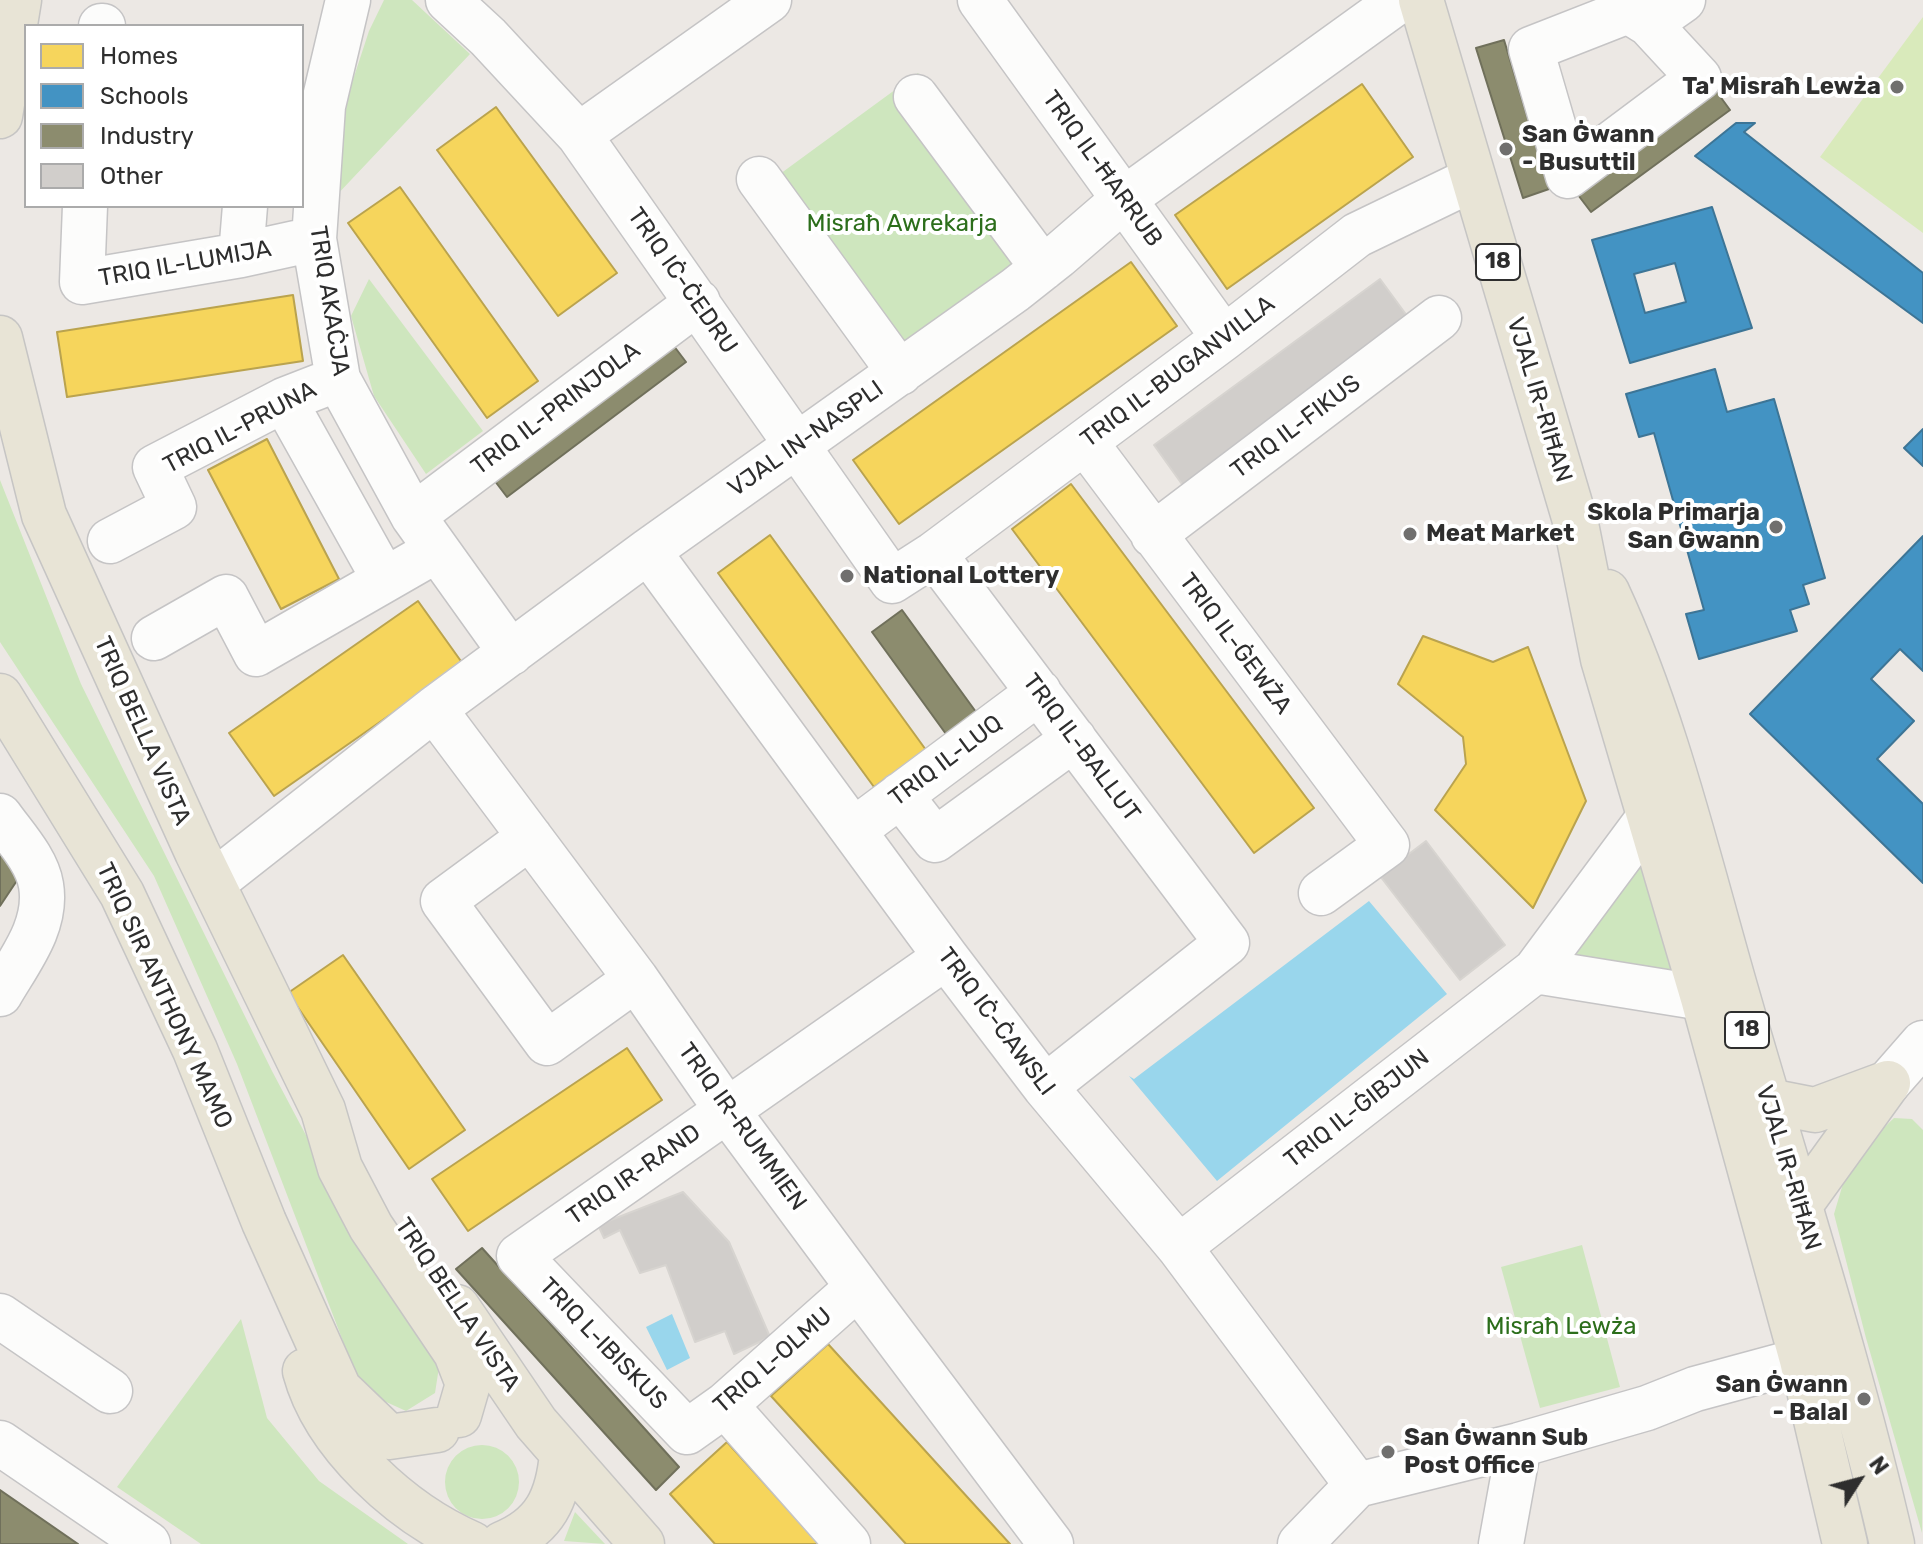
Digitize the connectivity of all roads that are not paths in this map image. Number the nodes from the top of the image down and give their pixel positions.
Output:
1 (19, 0) edge
2 (348, 0) edge
3 (448, 0) edge
4 (769, 0) edge
5 (980, 0) edge
6 (1399, 2) edge
7 (916, 97) dead end
8 (312, 102) edge
9 (0, 116) edge
10 (579, 135) junction
11 (759, 179) dead end
12 (1473, 179) junction
13 (1124, 199) junction
14 (85, 208) edge
15 (245, 208) edge
16 (314, 239) junction
17 (241, 255) junction
18 (1043, 268) junction
19 (698, 302) junction
20 (1439, 318) dead end
21 (0, 338) edge
22 (1224, 338) junction
23 (900, 373) junction
24 (338, 379) junction
25 (284, 400) junction
26 (1085, 442) junction
27 (798, 444) junction
28 (1576, 524) junction
29 (425, 533) junction
30 (1153, 535) junction
31 (110, 541) dead end
32 (648, 551) junction
33 (934, 554) junction
34 (384, 579) junction
35 (892, 581) joint
36 (154, 638) dead end
37 (511, 653) junction
38 (1039, 692) junction
39 (0, 696) edge
40 (434, 709) junction
41 (1074, 739) junction
42 (900, 795) junction
43 (0, 816) edge
44 (1650, 816) junction
45 (854, 830) junction
46 (530, 837) junction
47 (214, 882) junction
48 (1321, 893) dead end
49 (946, 957) junction
50 (1535, 971) junction
51 (636, 979) junction
52 (0, 994) edge
53 (1703, 998) junction
54 (1909, 1069) edge
55 (1045, 1087) junction
56 (1769, 1101) junction
57 (726, 1109) junction
58 (323, 1110) junction
59 (1800, 1205) junction
60 (264, 1222) junction
61 (1179, 1247) junction
62 (519, 1256) joint
63 (858, 1287) junction
64 (0, 1316) edge
65 (456, 1353) junction
66 (1802, 1360) junction
67 (110, 1391) dead end
68 (725, 1405) junction
69 (448, 1422) junction
70 (687, 1432) joint
71 (549, 1439) junction
72 (0, 1443) edge
73 (1519, 1445) junction
74 (1357, 1485) junction
75 (459, 1538) edge
76 (148, 1544) edge
77 (502, 1544) edge
78 (642, 1544) edge
79 (848, 1544) edge
80 (1051, 1544) edge
81 (1300, 1544) edge
82 (1501, 1544) edge
83 (1845, 1544) edge
84 (1892, 1544) edge

1 - 9 main road
2 - 8 street, TRIQ AKAĊJA
3 - 10 street, TRIQ IĊ-ĊEDRU
4 - 10 street
5 - 13 street, TRIQ IL-ĦARRUB
6 - 12 main road, VJAL IR-RIĦAN / 18
6 - 13 street, VJAL IN-NASPLI
7 - 18 street
8 - 16 street, TRIQ AKAĊJA
10 - 19 street, TRIQ IĊ-ĊEDRU
11 - 23 street
12 - 22 street, TRIQ IL-BUGANVILLA
12 - 28 main road, VJAL IR-RIĦAN / 18
13 - 18 street, VJAL IN-NASPLI
13 - 22 street, TRIQ IL-ĦARRUB
14 - 17 street, TRIQ IL-LUMIJA
15 - 17 street
16 - 17 street, TRIQ IL-LUMIJA
16 - 24 street, TRIQ AKAĊJA
18 - 23 street, VJAL IN-NASPLI
19 - 27 street, TRIQ IĊ-ĊEDRU
19 - 29 street, TRIQ IL-PRINJOLA
20 - 30 street, TRIQ IL-FIKUS
21 - 47 main road, TRIQ BELLA VISTA
22 - 26 street, TRIQ IL-BUGANVILLA
23 - 27 street, VJAL IN-NASPLI
24 - 25 street, TRIQ IL-PRUNA
24 - 29 street, TRIQ AKAĊJA
25 - 31 street, TRIQ IL-PRUNA
25 - 34 street
26 - 30 street, TRIQ IL-ĠEWŻA
26 - 33 street, TRIQ IL-BUGANVILLA
27 - 32 street, VJAL IN-NASPLI
27 - 35 street, TRIQ IĊ-ĊEDRU
28 - 44 main road, VJAL IR-RIĦAN / 18
28 - 56 main road, VJAL IR-RIĦAN / 18
29 - 34 street, TRIQ IL-PRINJOLA
29 - 37 street, TRIQ AKAĊJA
30 - 48 street, TRIQ IL-ĠEWŻA
32 - 37 street, VJAL IN-NASPLI
32 - 45 street, TRIQ IĊ-ĊAWSLI
33 - 35 street, TRIQ IL-BUGANVILLA
33 - 38 street, TRIQ IL-BALLUT
34 - 36 street, TRIQ IL-PRINJOLA
37 - 40 street, VJAL IN-NASPLI
38 - 41 street, TRIQ IL-BALLUT
38 - 42 street, TRIQ IL-LUQ
39 - 60 main road, TRIQ SIR ANTHONY MAMO
40 - 46 street, TRIQ IR-RUMMIEN
40 - 47 street, VJAL IN-NASPLI
41 - 42 street
41 - 55 street, TRIQ IL-BALLUT
42 - 45 street, TRIQ IL-LUQ
43 - 52 street
44 - 50 street, TRIQ IL-ĠIBJUN
44 - 53 main road, VJAL IR-RIĦAN / 18
45 - 49 street, TRIQ IĊ-ĊAWSLI
46 - 51 street, TRIQ IR-RUMMIEN
46 - 51 street
47 - 58 main road, TRIQ BELLA VISTA
49 - 55 street, TRIQ IĊ-ĊAWSLI
49 - 57 street, TRIQ IR-RAND
50 - 53 street
50 - 61 street, TRIQ IL-ĠIBJUN
51 - 57 street, TRIQ IR-RUMMIEN
53 - 66 main road, VJAL IR-RIĦAN / 18
54 - 56 main road
54 - 59 main road
55 - 61 street, TRIQ IĊ-ĊAWSLI
56 - 59 main road, VJAL IR-RIĦAN / 18
57 - 62 street, TRIQ IR-RAND
57 - 63 street, TRIQ IR-RUMMIEN
58 - 65 main road, TRIQ BELLA VISTA
58 - 71 main road, TRIQ BELLA VISTA
59 - 84 main road, VJAL IR-RIĦAN / 18
60 - 69 main road, TRIQ SIR ANTHONY MAMO
60 - 75 main road, TRIQ SIR ANTHONY MAMO
61 - 74 street, TRIQ IĊ-ĊAWSLI
62 - 70 street, TRIQ L-IBISKUS
63 - 68 street, TRIQ L-OLMU
63 - 80 street, TRIQ IR-RUMMIEN
64 - 67 street
65 - 69 main road, TRIQ BELLA VISTA
65 - 71 main road, TRIQ BELLA VISTA
66 - 73 street
66 - 83 main road, VJAL IR-RIĦAN / 18
68 - 70 street, TRIQ L-OLMU
68 - 79 street
69 - 71 main road, TRIQ BELLA VISTA
69 - 75 main road
71 - 77 main road
71 - 78 main road, TRIQ BELLA VISTA
72 - 76 street
73 - 74 street
73 - 82 street
74 - 81 street

